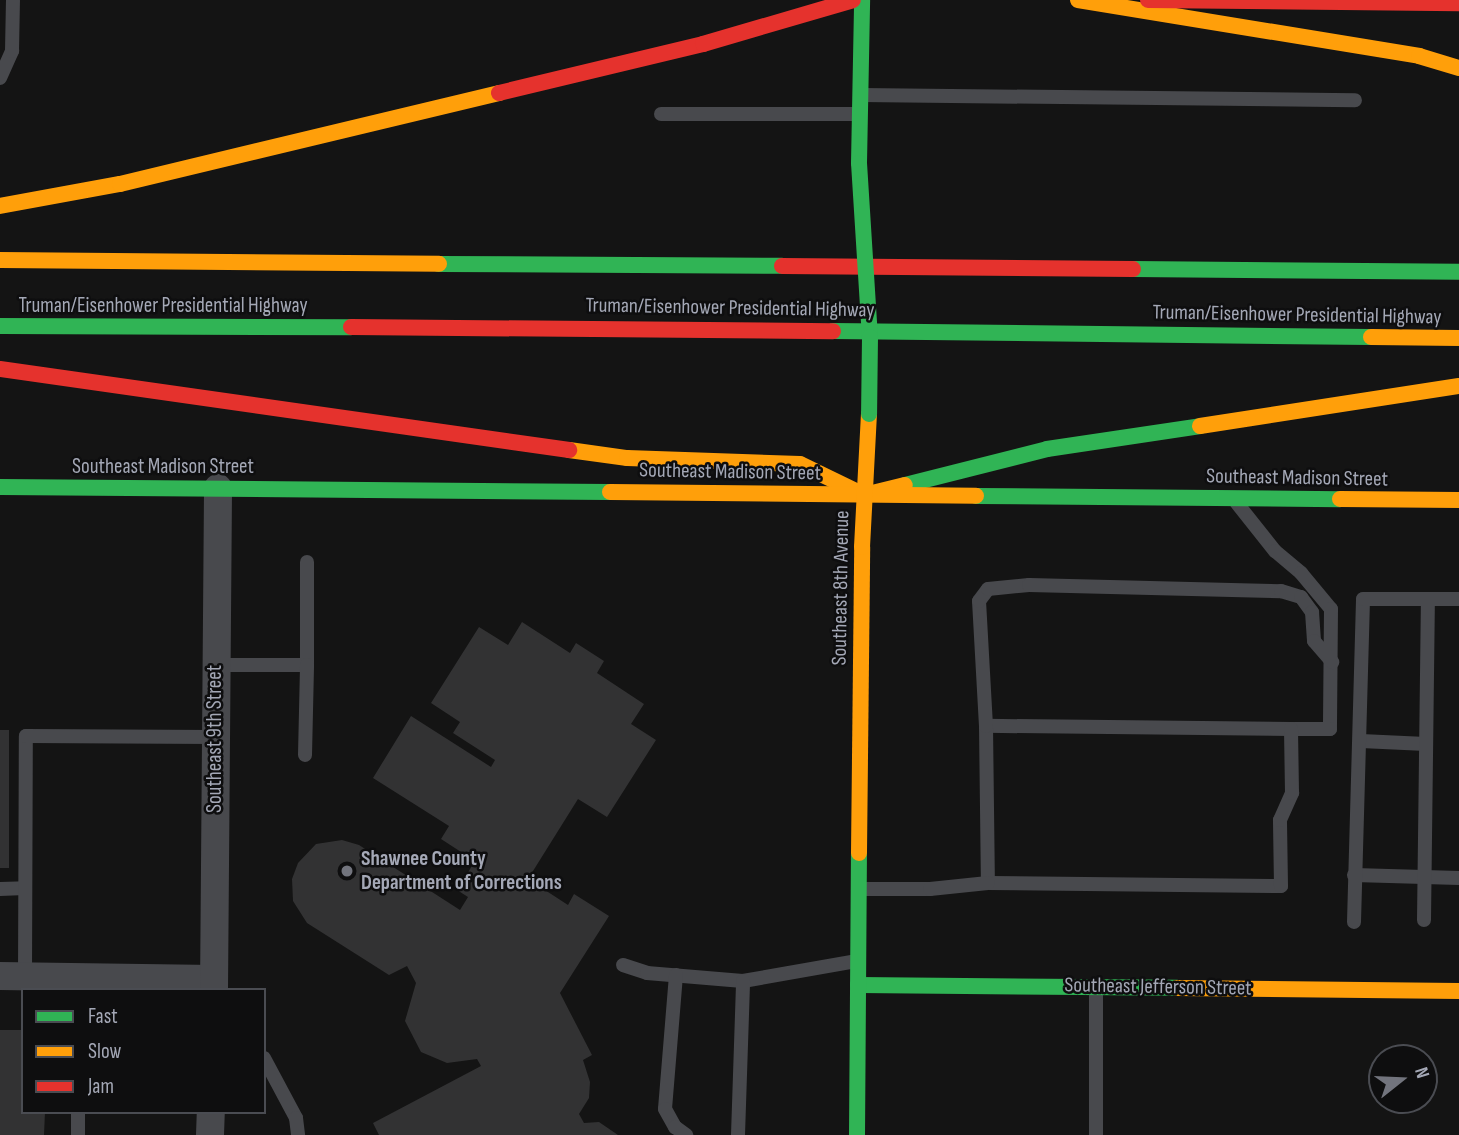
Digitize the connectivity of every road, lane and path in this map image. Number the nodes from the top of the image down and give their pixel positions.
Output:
1 (13, 0) edge
2 (853, 0) edge
3 (862, 0) edge
4 (1078, 0) edge
5 (1149, 0) edge
6 (1446, 2) edge
7 (1459, 68) edge
8 (0, 78) edge
9 (860, 95) junction
10 (1355, 100) dead end
11 (661, 114) dead end
12 (859, 114) junction
13 (0, 206) edge
14 (0, 260) edge
15 (1459, 272) edge
16 (0, 327) edge
17 (1459, 338) edge
18 (0, 369) edge
19 (1459, 386) edge
20 (0, 487) edge
21 (218, 488) junction
22 (864, 495) junction
23 (1233, 498) junction
24 (1459, 500) edge
25 (307, 562) dead end
26 (1428, 599) junction
27 (1459, 599) edge
28 (1332, 662) junction
29 (215, 665) junction
30 (307, 665) junction
31 (986, 726) junction
32 (1291, 729) junction
33 (215, 737) junction
34 (1361, 741) junction
35 (1426, 744) junction
36 (305, 755) dead end
37 (1354, 875) junction
38 (1424, 877) junction
39 (1459, 877) edge
40 (988, 883) junction
41 (25, 888) junction
42 (0, 889) edge
43 (859, 889) junction
44 (1423, 920) dead end
45 (1354, 922) dead end
46 (858, 961) junction
47 (623, 965) dead end
48 (676, 975) junction
49 (12, 976) edge
50 (743, 981) junction
51 (76, 984) edge
52 (214, 984) edge
53 (858, 985) junction
54 (1097, 986) junction
55 (1459, 991) edge
56 (266, 1062) edge
57 (78, 1114) edge
58 (211, 1114) edge
59 (78, 1135) edge
60 (210, 1135) edge
61 (298, 1135) edge
62 (686, 1135) edge
63 (738, 1135) edge
64 (857, 1135) edge
65 (1096, 1135) edge

1 - 8 lane
2 - 13 main road
3 - 9 main road, Southeast 8th Avenue
4 - 7 main road
5 - 6 main road
9 - 10 lane
9 - 12 main road, Southeast 8th Avenue
11 - 12 lane
12 - 22 main road, Southeast 8th Avenue, bridge
14 - 15 main road, Truman/Eisenhower Presidential Highway
16 - 17 main road, Truman/Eisenhower Presidential Highway
18 - 22 main road
19 - 22 main road
20 - 21 main road, Southeast Madison Street
21 - 22 main road, Southeast Madison Street
21 - 29 street, Southeast 9th Street
22 - 23 main road, Southeast Madison Street
22 - 43 main road, Southeast 8th Avenue
23 - 24 main road, Southeast Madison Street
23 - 28 lane
25 - 30 lane
26 - 27 lane
26 - 34 lane
26 - 35 lane
28 - 31 lane
28 - 32 lane
29 - 30 lane
29 - 33 street, Southeast 9th Street
30 - 36 lane
31 - 32 lane
31 - 40 lane
32 - 40 lane
33 - 41 lane
33 - 52 street, Southeast 9th Street
34 - 35 lane
34 - 37 lane
35 - 38 lane
37 - 38 lane
37 - 45 lane
38 - 39 lane
38 - 44 lane
40 - 43 lane
41 - 42 lane
41 - 49 lane
43 - 46 main road, Southeast 8th Avenue
46 - 50 lane
46 - 53 main road, Southeast 8th Avenue
47 - 48 lane
48 - 50 lane
48 - 62 lane
49 - 51 street
50 - 63 lane
51 - 52 street
53 - 54 main road, Southeast Jefferson Street
53 - 64 main road, Southeast 8th Avenue
54 - 55 main road, Southeast Jefferson Street
54 - 65 lane
56 - 61 lane
57 - 59 lane
58 - 60 street

